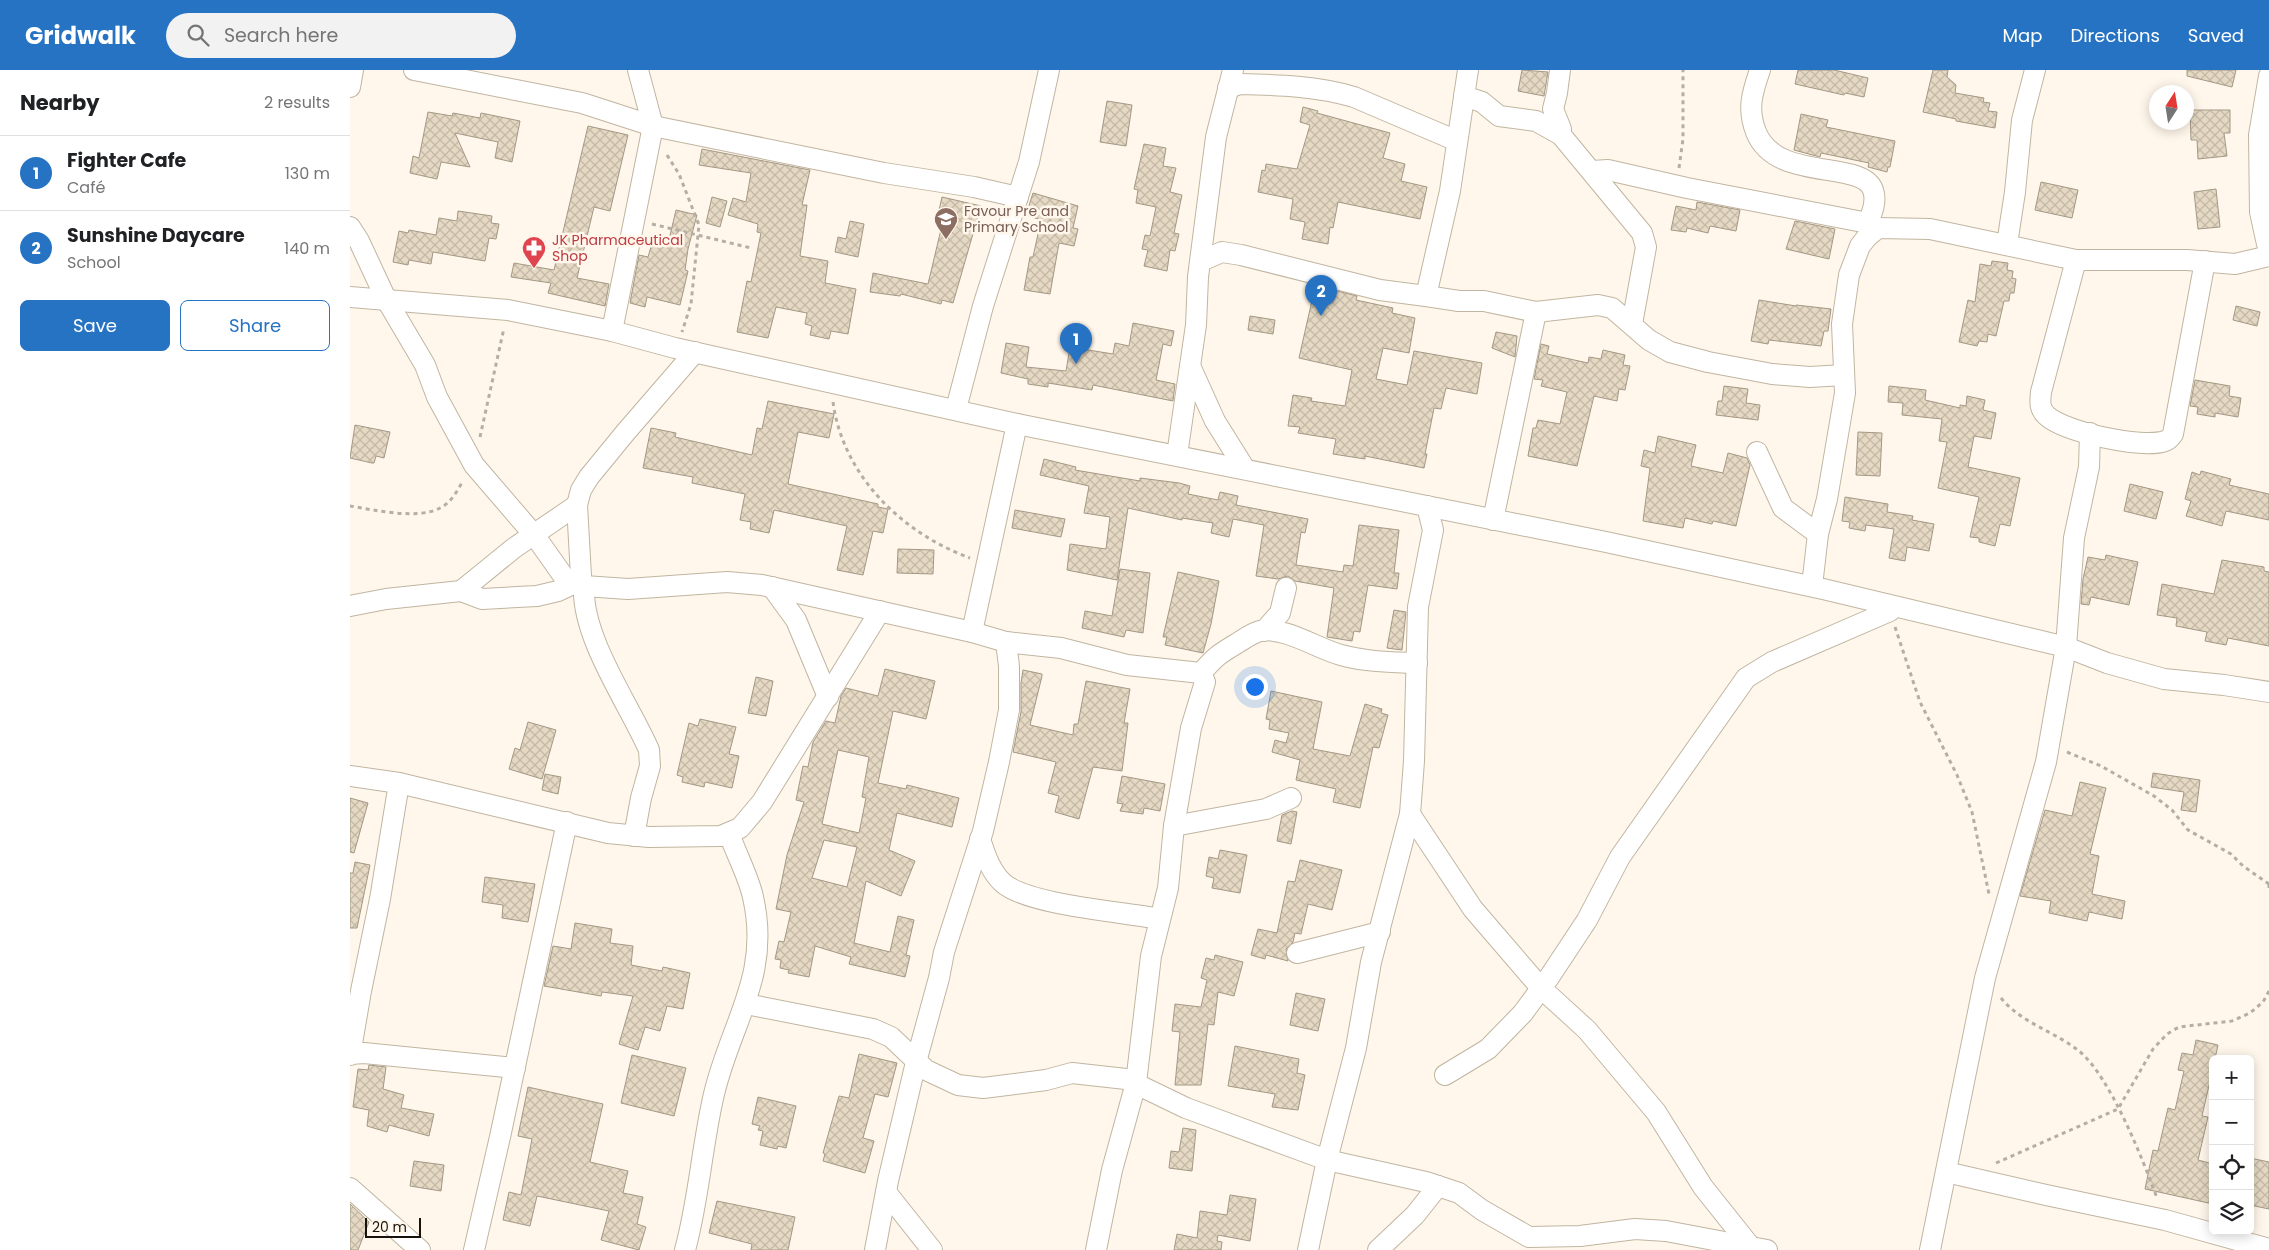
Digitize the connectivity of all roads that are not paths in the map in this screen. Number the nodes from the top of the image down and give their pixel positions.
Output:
1 (353, 70) edge
2 (414, 70) edge
3 (638, 70) edge
4 (1049, 70) edge
5 (1468, 70) edge
6 (1560, 70) edge
7 (1760, 70) edge
8 (2035, 70) edge
9 (2269, 76) edge
10 (1230, 79) edge
11 (350, 88) edge
12 (1464, 96) junction
13 (652, 130) junction
14 (1561, 135) junction
15 (1457, 141) junction
16 (1592, 171) junction
17 (1018, 197) junction
18 (1873, 226) junction
19 (350, 228) edge
20 (2007, 244) junction
21 (2269, 244) edge
22 (2269, 256) edge
23 (2076, 260) junction
24 (2205, 261) junction
25 (1201, 262) junction
26 (1426, 296) junction
27 (350, 297) edge
28 (386, 299) junction
29 (1536, 312) junction
30 (1632, 324) junction
31 (612, 331) junction
32 (695, 352) junction
33 (1191, 368) junction
34 (1844, 375) junction
35 (956, 409) junction
36 (1018, 424) junction
37 (2090, 434) junction
38 (1757, 452) dead end
39 (1177, 456) junction
40 (1245, 469) junction
41 (577, 506) junction
42 (1427, 506) junction
43 (1493, 520) junction
44 (1818, 534) junction
45 (535, 536) junction
46 (580, 585) junction
47 (1812, 586) junction
48 (772, 588) junction
49 (1286, 588) dead end
50 (461, 591) junction
51 (350, 606) edge
52 (1890, 610) road end
53 (880, 612) junction
54 (1264, 631) junction
55 (972, 632) junction
56 (1006, 642) junction
57 (2066, 647) junction
58 (1417, 663) junction
59 (1201, 673) junction
60 (2269, 692) edge
61 (828, 697) junction
62 (350, 776) edge
63 (399, 783) junction
64 (1291, 798) dead end
65 (1410, 814) junction
66 (567, 822) junction
67 (1174, 826) junction
68 (728, 833) junction
69 (634, 836) junction
70 (980, 838) junction
71 (1160, 919) junction
72 (1380, 932) junction
73 (1297, 953) dead end
74 (1541, 988) junction
75 (746, 1004) junction
76 (350, 1054) edge
77 (916, 1062) junction
78 (515, 1068) junction
79 (1445, 1075) dead end
80 (1136, 1083) junction
81 (1326, 1160) junction
82 (1946, 1172) junction
83 (1438, 1186) junction
84 (350, 1188) edge
85 (886, 1192) junction
86 (1535, 1243) edge
87 (1758, 1248) edge
88 (2269, 1249) edge
89 (420, 1250) edge
90 (474, 1250) edge
91 (685, 1250) edge
92 (874, 1250) edge
93 (932, 1250) edge
94 (1096, 1250) edge
95 (1308, 1250) edge
96 (1378, 1250) edge
97 (1930, 1250) edge

1 - 11 street
2 - 13 street
3 - 13 street
4 - 17 street
5 - 12 street
6 - 14 street
7 - 18 street
8 - 20 street
9 - 21 street
10 - 15 street
10 - 25 street
12 - 14 street
12 - 15 street
13 - 17 street
13 - 31 street
14 - 16 street
15 - 26 street
16 - 18 street
16 - 30 street
17 - 35 street
18 - 20 street
18 - 34 street
19 - 28 street
20 - 23 street
22 - 24 street
23 - 24 street
23 - 37 street
24 - 37 street
25 - 26 street
25 - 33 street
26 - 29 street
27 - 28 street
28 - 31 street
28 - 45 street
29 - 30 street
29 - 43 street
30 - 34 street
31 - 32 street
32 - 35 street
32 - 41 street
33 - 39 street
33 - 40 street
34 - 44 street
35 - 36 street
36 - 39 street
36 - 55 street
37 - 57 street
38 - 44 street
39 - 40 street
40 - 42 street
41 - 45 street
41 - 46 street
42 - 43 street
42 - 58 street
43 - 47 street
44 - 47 street
45 - 46 street
45 - 50 street
46 - 48 street
46 - 50 street
46 - 69 street
47 - 57 street
48 - 53 street
48 - 61 street
49 - 54 street
50 - 51 street
52 - 74 street
53 - 55 street
53 - 61 street
54 - 58 street
54 - 59 street
55 - 56 street
56 - 59 street
56 - 70 street
57 - 60 street
57 - 82 street
58 - 65 street
59 - 67 street
61 - 68 street
62 - 63 street
63 - 66 street
63 - 76 street
64 - 67 street
65 - 72 street
65 - 74 street
66 - 69 street
66 - 78 street
67 - 71 street
68 - 69 street
68 - 75 street
70 - 71 street
70 - 77 street
71 - 80 street
72 - 73 street
72 - 81 street
74 - 79 street
74 - 87 street
75 - 77 street
75 - 91 street
76 - 78 street
77 - 80 street
77 - 85 street
78 - 90 street
80 - 81 street
80 - 94 street
81 - 83 street
81 - 95 street
82 - 88 street
82 - 97 street
83 - 86 street
83 - 96 street
84 - 89 street
85 - 92 street
85 - 93 street
86 - 87 street

